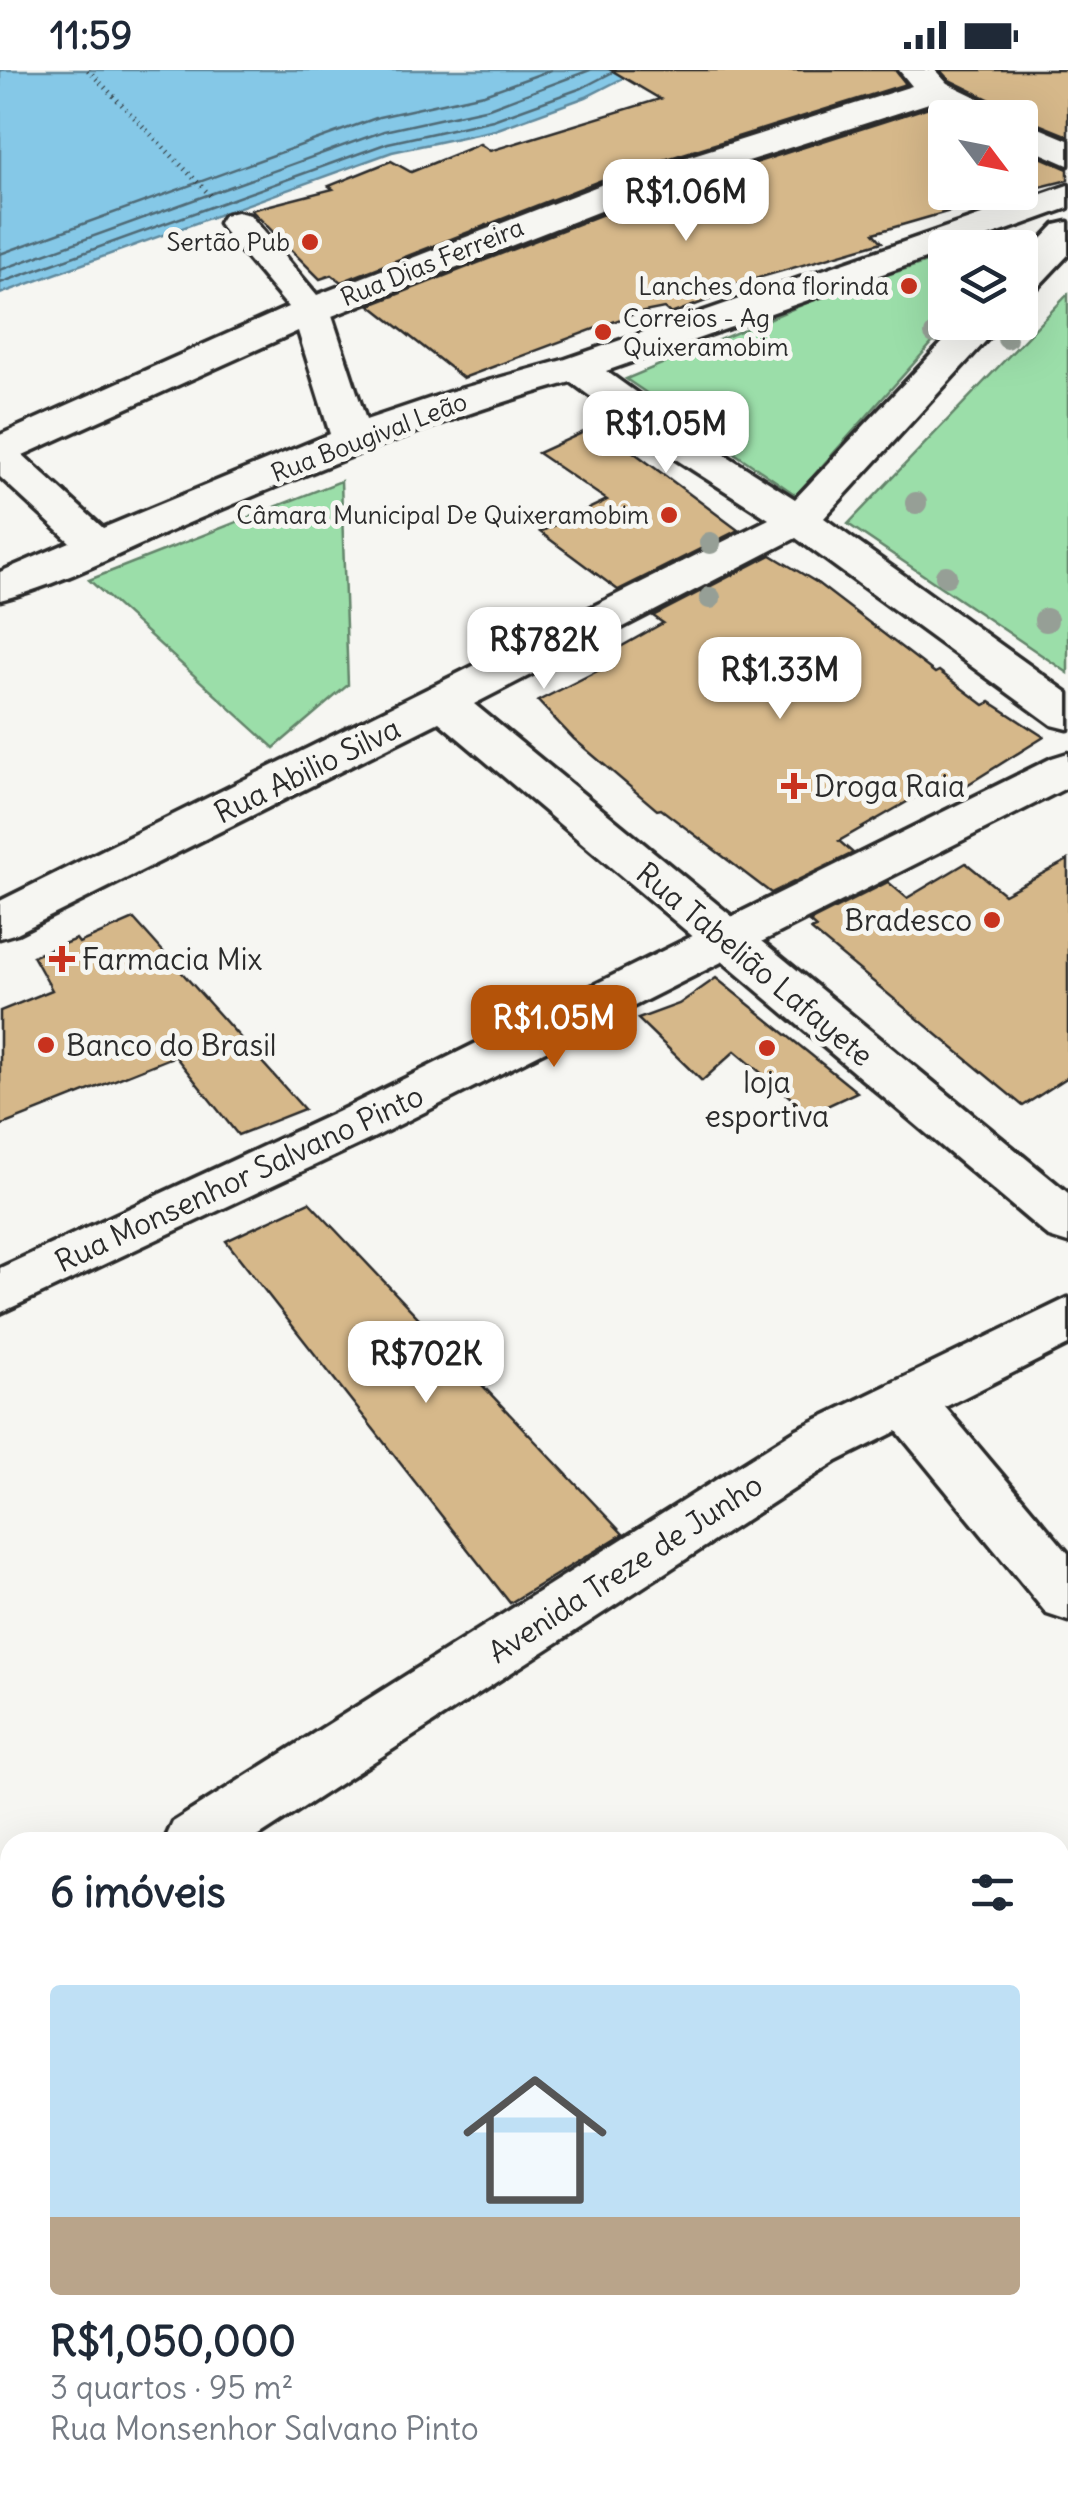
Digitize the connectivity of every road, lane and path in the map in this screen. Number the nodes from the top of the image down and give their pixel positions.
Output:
1 (88, 70) edge
2 (923, 78) edge
3 (962, 100) edge
4 (1038, 139) edge
5 (1068, 154) edge
6 (1068, 196) edge
7 (237, 222) joint
8 (1068, 233) edge
9 (1038, 265) edge
10 (311, 311) junction
11 (967, 340) edge
12 (577, 368) junction
13 (352, 439) junction
14 (0, 452) edge
15 (799, 520) junction
16 (100, 547) junction
17 (0, 587) edge
18 (443, 702) junction
19 (1068, 715) edge
20 (1068, 768) edge
21 (0, 921) edge
22 (724, 940) junction
23 (1068, 1223) edge
24 (0, 1292) edge
25 (1068, 1320) edge
26 (906, 1401) junction
27 (1068, 1596) edge
28 (212, 1832) edge

1 - 7 path
2 - 3 street
2 - 10 street, Rua Dias Ferreira
4 - 5 street
6 - 12 street, Rua Bougival Leão
7 - 10 street
8 - 9 street
10 - 13 street
10 - 14 street, Rua Dias Ferreira
11 - 15 street, Rua Abilio Silva
12 - 13 street, Rua Bougival Leão
12 - 15 street
13 - 16 street, Rua Bougival Leão
14 - 16 street
15 - 18 street, Rua Abilio Silva
15 - 19 street
16 - 17 street, Rua Bougival Leão
18 - 21 street, Rua Abilio Silva
18 - 22 street, Rua Tabelião Lafayete
20 - 22 street, Rua Monsenhor Salvano Pinto
22 - 23 street, Rua Tabelião Lafayete
22 - 24 street, Rua Monsenhor Salvano Pinto
25 - 26 street, Avenida Treze de Junho
26 - 27 street
26 - 28 street, Avenida Treze de Junho

